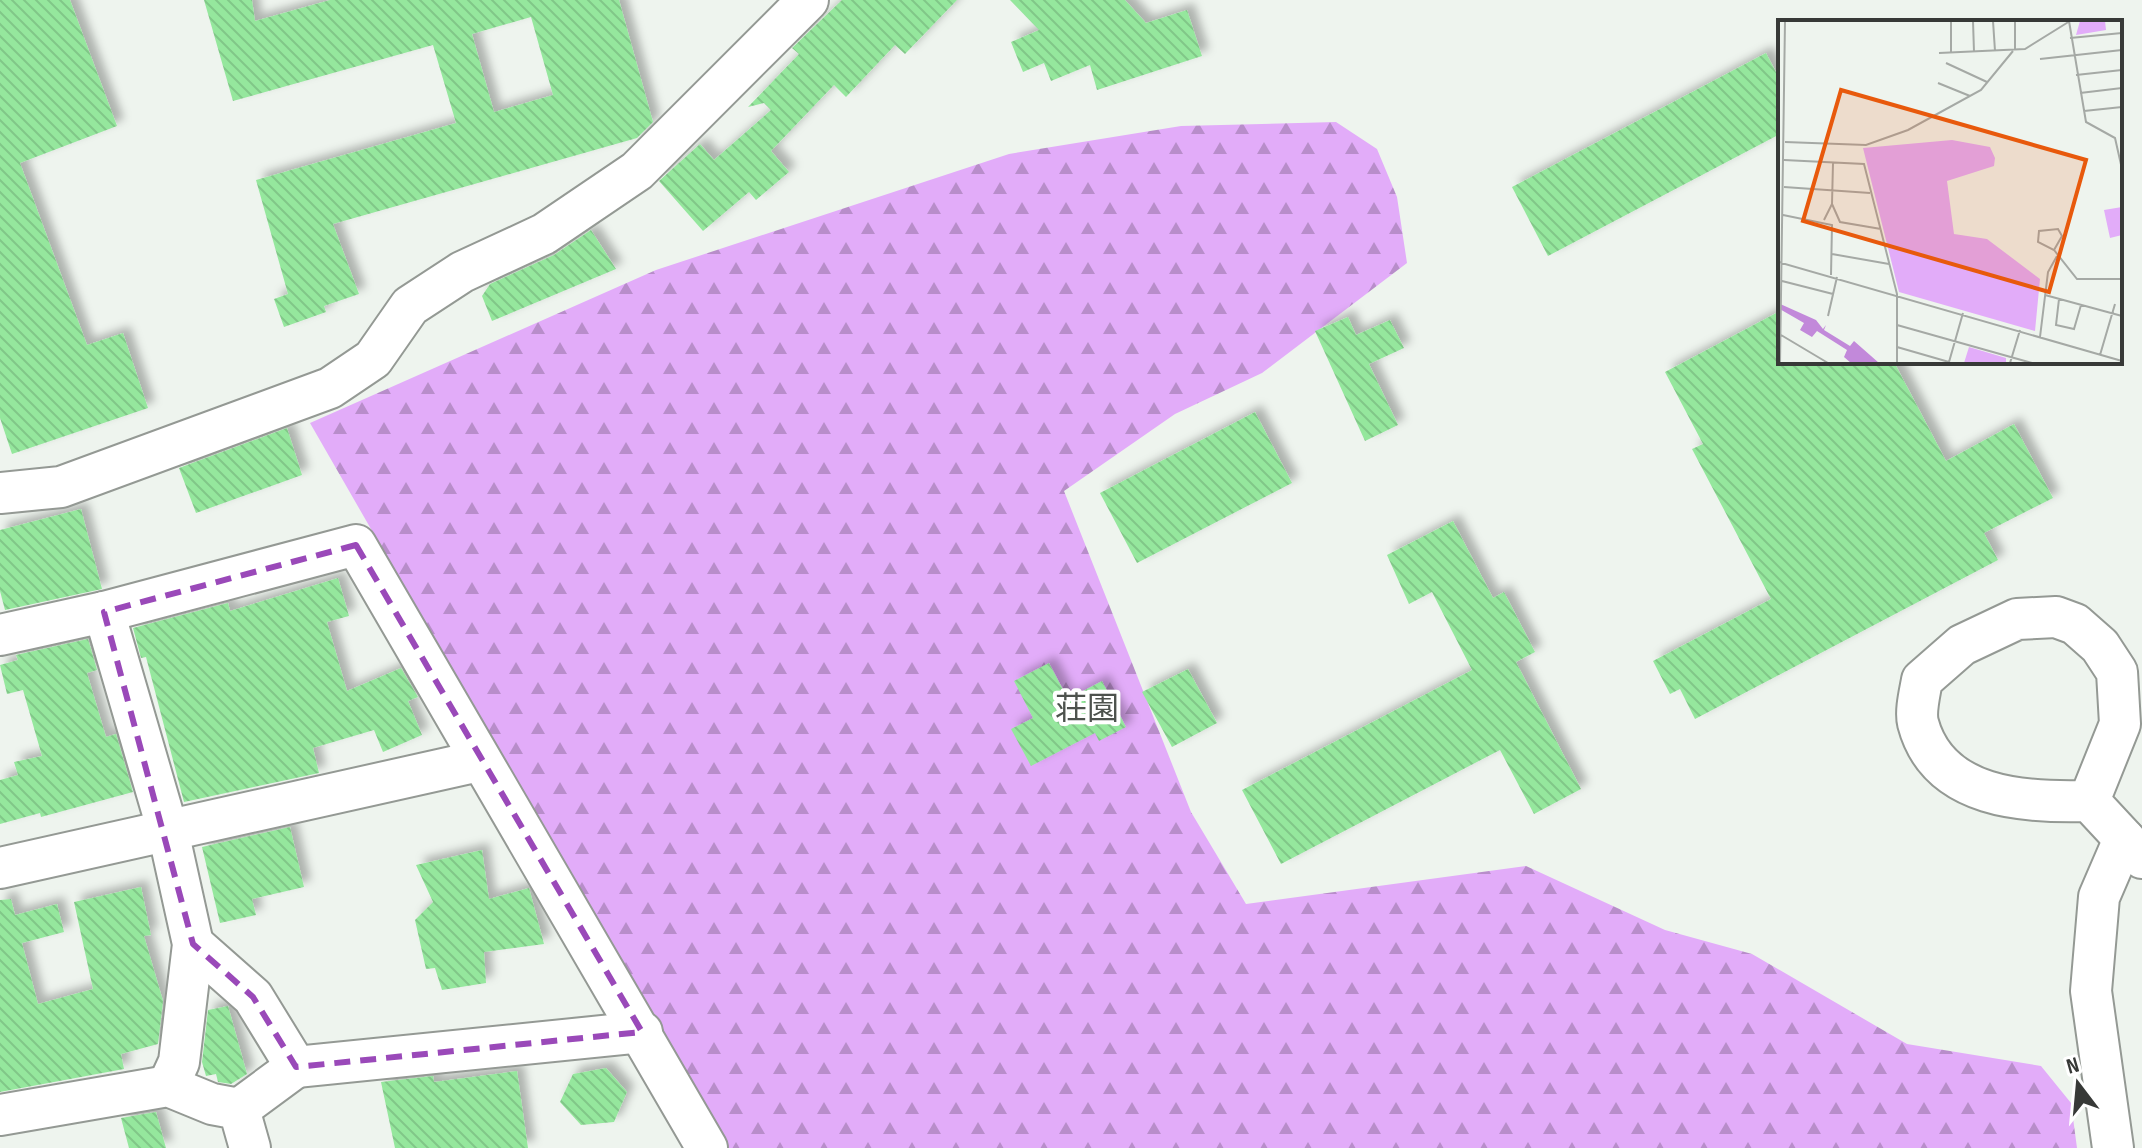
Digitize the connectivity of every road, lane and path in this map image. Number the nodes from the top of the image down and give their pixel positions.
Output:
1 (808, 0) edge
2 (0, 493) edge
3 (104, 612) junction
4 (0, 635) edge
5 (479, 761) junction
6 (2089, 801) junction
7 (168, 831) junction
8 (2133, 849) edge
9 (0, 868) edge
10 (193, 944) junction
11 (642, 1032) junction
12 (296, 1067) junction
13 (168, 1086) junction
14 (239, 1109) junction
15 (0, 1115) edge
16 (250, 1148) edge
17 (707, 1148) edge
18 (2113, 1148) edge

1 - 2 street
3 - 4 street
3 - 5 street
3 - 7 street
5 - 7 street
5 - 11 street
6 - 6 street
6 - 8 street
7 - 9 street
7 - 10 street
8 - 18 street
10 - 12 street
10 - 13 street
11 - 12 street
11 - 17 street
12 - 14 street
13 - 14 street
13 - 15 street
14 - 16 street

